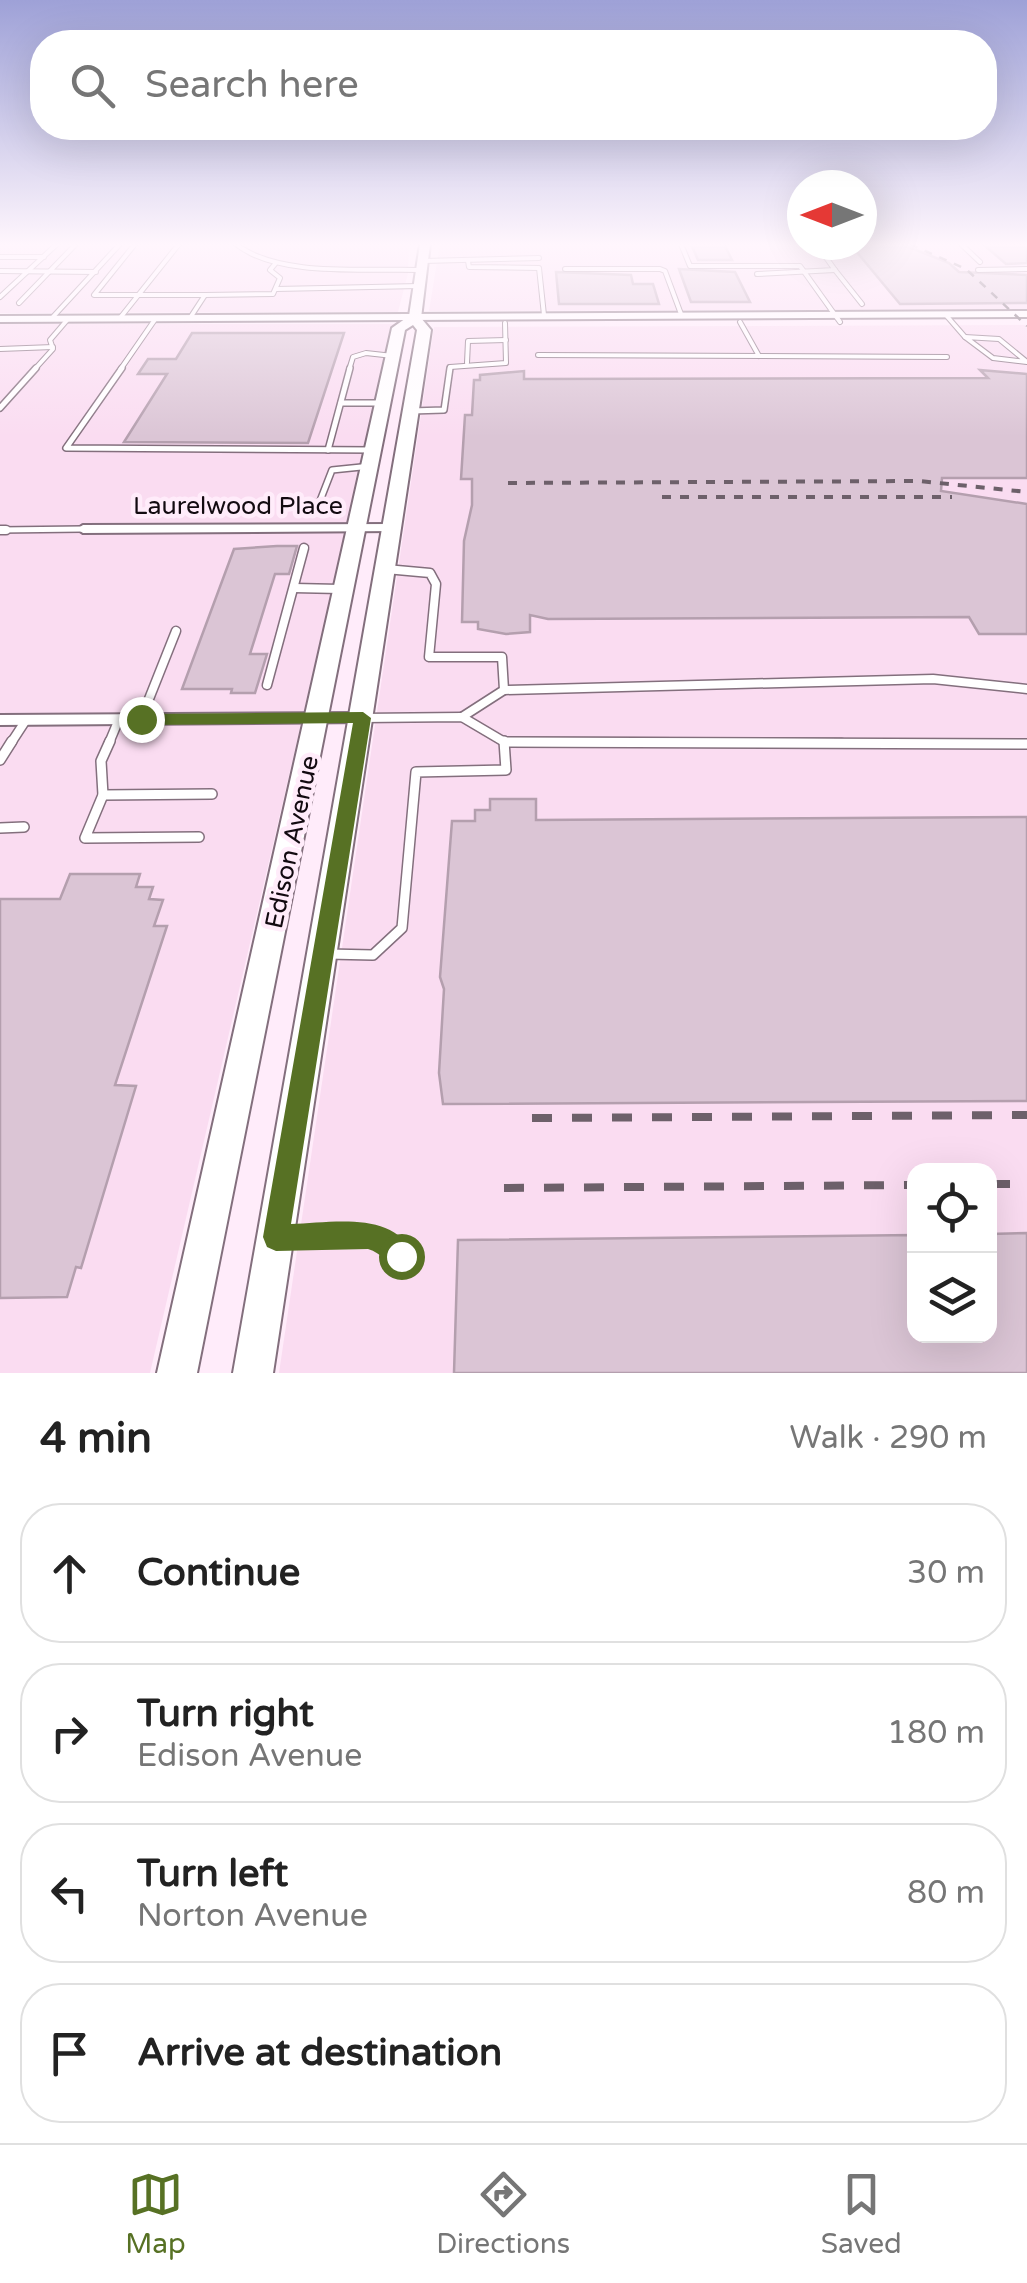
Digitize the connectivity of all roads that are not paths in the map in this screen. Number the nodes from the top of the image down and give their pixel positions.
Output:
1 (61, 308) edge
2 (128, 308) edge
3 (196, 308) edge
4 (416, 308) edge
5 (543, 308) edge
6 (679, 308) edge
7 (831, 308) edge
8 (681, 314) junction
9 (544, 315) junction
10 (1027, 317) edge
11 (68, 318) junction
12 (120, 318) junction
13 (156, 318) junction
14 (190, 318) junction
15 (415, 318) junction
16 (838, 318) junction
17 (948, 318) junction
18 (0, 319) edge
19 (51, 319) junction
20 (740, 322) junction
21 (505, 323) junction
22 (965, 338) junction
23 (506, 340) junction
24 (53, 347) junction
25 (0, 349) edge
26 (538, 355) dead end
27 (393, 356) junction
28 (760, 356) junction
29 (946, 358) dead end
30 (1027, 362) edge
31 (467, 363) junction
32 (341, 403) junction
33 (384, 403) junction
34 (0, 408) edge
35 (411, 411) junction
36 (405, 447) junction
37 (328, 450) junction
38 (372, 458) junction
39 (318, 506) dead end
40 (358, 528) junction
41 (392, 528) junction
42 (84, 529) joint
43 (0, 530) edge
44 (304, 548) dead end
45 (386, 569) junction
46 (294, 588) junction
47 (345, 590) junction
48 (176, 631) dead end
49 (267, 685) dead end
50 (1027, 688) edge
51 (504, 690) junction
52 (462, 717) junction
53 (318, 718) junction
54 (363, 718) junction
55 (141, 719) junction
56 (0, 720) edge
57 (26, 720) junction
58 (119, 720) junction
59 (506, 742) junction
60 (1027, 744) edge
61 (0, 760) edge
62 (212, 794) dead end
63 (103, 795) junction
64 (0, 828) edge
65 (24, 828) dead end
66 (199, 837) dead end
67 (324, 954) junction
68 (276, 1237) junction
69 (401, 1256) dead end
70 (177, 1373) edge
71 (254, 1373) edge

1 - 19 lane
2 - 12 lane
3 - 14 lane
4 - 15 main road, Edison Avenue
5 - 9 lane
6 - 8 lane
7 - 16 lane
8 - 9 main road
8 - 16 main road
9 - 15 main road
10 - 17 main road
11 - 12 main road
11 - 19 main road
11 - 24 lane
12 - 13 main road
13 - 14 main road
13 - 37 lane
14 - 15 main road
15 - 21 main road
15 - 27 main road, Edison Avenue
15 - 35 main road, Edison Avenue
16 - 17 main road
16 - 20 main road
17 - 22 lane
18 - 19 main road
20 - 21 main road
20 - 28 lane
21 - 23 lane
22 - 30 lane
22 - 30 lane
23 - 31 lane
23 - 31 lane
24 - 25 lane
24 - 34 lane
26 - 28 lane
27 - 32 lane
27 - 33 main road, Edison Avenue
28 - 29 lane
31 - 35 lane
32 - 33 lane
32 - 37 lane
33 - 36 main road
33 - 38 main road, Edison Avenue
35 - 36 main road, Edison Avenue
36 - 41 main road, Edison Avenue
37 - 38 lane
38 - 39 lane
38 - 40 main road, Edison Avenue
40 - 41 street, Laurelwood Place
40 - 42 street, Laurelwood Place
40 - 47 main road, Edison Avenue
41 - 45 main road, Edison Avenue
42 - 43 lane
44 - 46 lane
45 - 51 lane
45 - 54 main road, Edison Avenue
46 - 47 lane
46 - 49 lane
47 - 53 main road, Edison Avenue
48 - 55 lane
50 - 51 lane
51 - 52 lane
52 - 54 lane
52 - 59 lane
53 - 54 street
53 - 55 street
53 - 70 main road, Edison Avenue
54 - 67 main road, Edison Avenue
55 - 58 street
56 - 57 street
57 - 58 street
57 - 61 lane
58 - 63 lane
59 - 60 lane
59 - 67 lane
62 - 63 lane
63 - 66 lane
64 - 65 lane
67 - 68 main road, Edison Avenue
68 - 69 lane
68 - 71 main road, Edison Avenue

